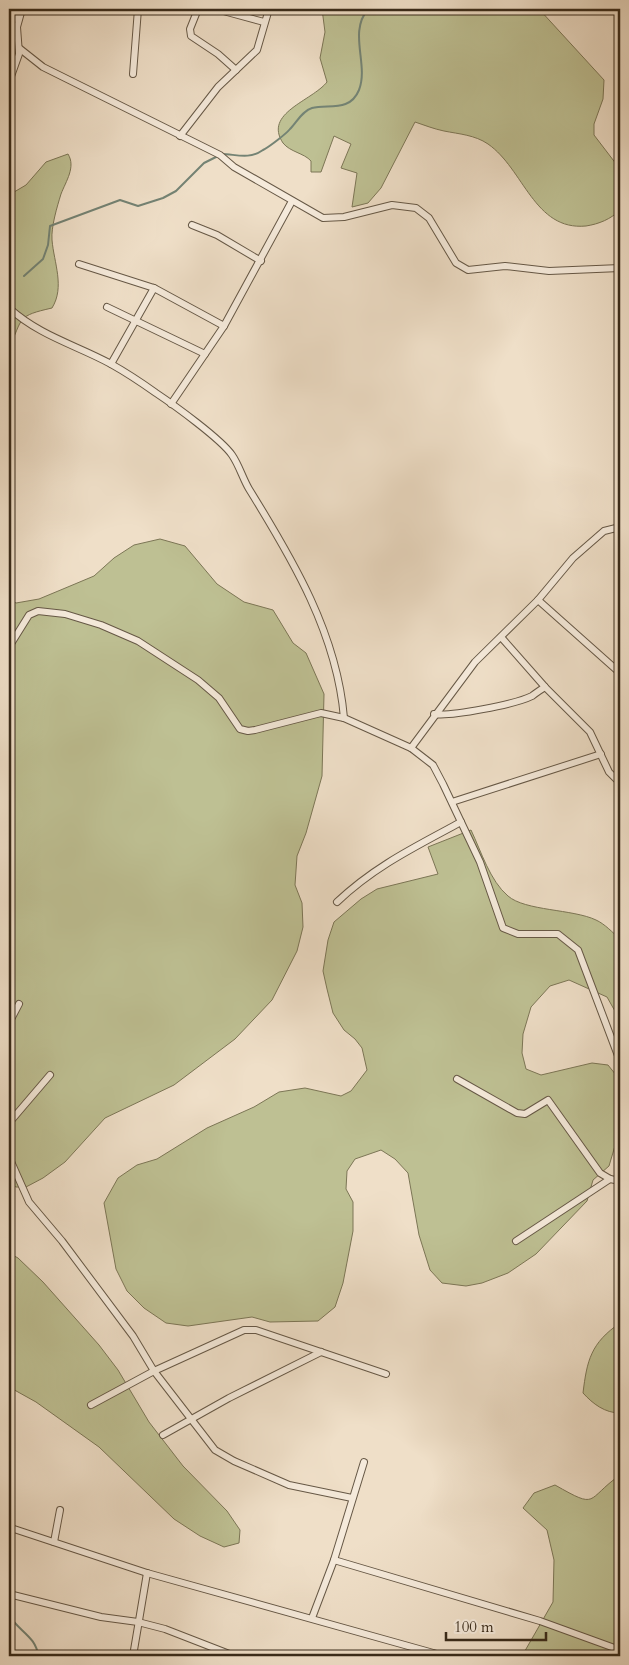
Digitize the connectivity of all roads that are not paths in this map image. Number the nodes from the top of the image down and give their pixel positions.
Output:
1 (21, 9) edge
2 (138, 9) edge
3 (198, 9) edge
4 (216, 9) edge
5 (269, 9) edge
6 (264, 22) junction
7 (9, 26) edge
8 (19, 48) junction
9 (236, 70) junction
10 (133, 74) dead end
11 (9, 82) edge
12 (180, 136) junction
13 (292, 201) junction
14 (192, 225) dead end
15 (261, 261) junction
16 (79, 264) dead end
17 (620, 268) edge
18 (154, 288) junction
19 (107, 306) dead end
20 (9, 308) edge
21 (137, 319) junction
22 (224, 326) junction
23 (205, 354) junction
24 (111, 364) junction
25 (170, 404) junction
26 (620, 526) edge
27 (538, 600) junction
28 (501, 637) junction
29 (9, 647) edge
30 (620, 674) edge
31 (545, 687) junction
32 (434, 714) junction
33 (344, 718) junction
34 (411, 748) junction
35 (601, 754) junction
36 (620, 783) edge
37 (452, 802) junction
38 (461, 822) junction
39 (337, 902) dead end
40 (19, 1004) dead end
41 (9, 1023) edge
42 (620, 1061) edge
43 (50, 1075) dead end
44 (458, 1079) dead end
45 (9, 1123) edge
46 (9, 1157) edge
47 (620, 1164) edge
48 (610, 1179) junction
49 (620, 1181) edge
50 (516, 1241) dead end
51 (321, 1352) junction
52 (154, 1372) junction
53 (386, 1374) dead end
54 (91, 1405) dead end
55 (189, 1420) junction
56 (163, 1435) dead end
57 (364, 1462) dead end
58 (352, 1498) junction
59 (60, 1510) dead end
60 (11, 1528) dead end
61 (54, 1542) junction
62 (334, 1560) junction
63 (147, 1572) junction
64 (9, 1594) edge
65 (312, 1618) junction
66 (138, 1622) junction
67 (620, 1650) edge
68 (232, 1655) dead end
69 (133, 1656) edge
70 (444, 1656) edge

1 - 7 street
1 - 8 street
2 - 10 street
3 - 9 street
4 - 6 street
5 - 6 street
6 - 9 street
8 - 11 street
8 - 12 street
9 - 12 street
12 - 13 street
13 - 15 street
13 - 17 street
14 - 15 street
15 - 22 street
16 - 18 street
18 - 21 street
18 - 22 street
19 - 21 street
20 - 24 street
21 - 23 street
21 - 24 street
22 - 23 street
23 - 25 street
24 - 25 street
25 - 33 street
26 - 27 street
27 - 28 street
27 - 30 street
28 - 31 street
28 - 32 street
29 - 33 street
31 - 32 street
31 - 35 street
32 - 34 street
33 - 34 street
34 - 37 street
35 - 36 street
35 - 37 street
37 - 38 street
38 - 39 street
38 - 42 street
40 - 41 street
43 - 45 street
44 - 48 street
46 - 52 street
47 - 49 street
48 - 49 street
48 - 50 street
51 - 52 street
51 - 53 street
51 - 55 street
52 - 54 street
52 - 55 street
55 - 56 street
55 - 58 street
57 - 58 street
58 - 62 street
59 - 61 street
60 - 61 street
61 - 63 street
62 - 65 street
62 - 67 street
63 - 65 street
63 - 66 street
64 - 66 street
65 - 70 street
66 - 68 street
66 - 69 street

